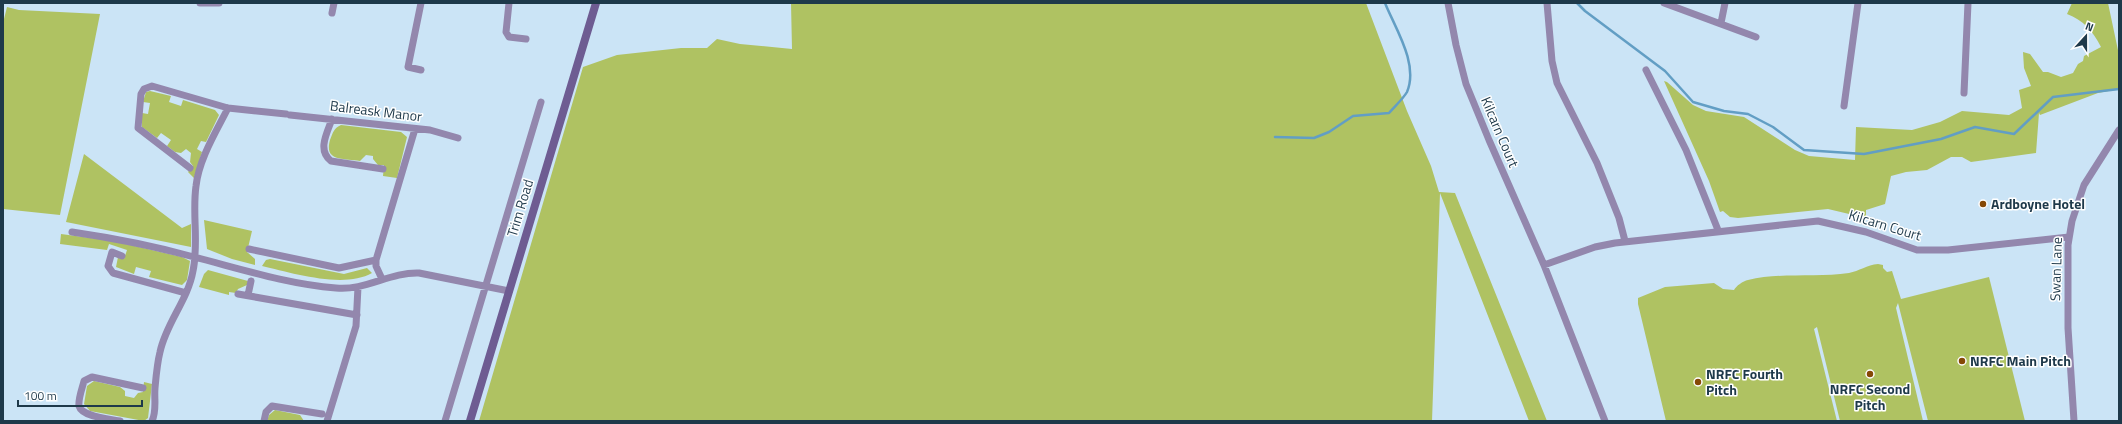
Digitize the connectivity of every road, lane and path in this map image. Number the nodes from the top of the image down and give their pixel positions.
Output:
1 (200, 3) edge
2 (219, 3) edge
3 (334, 3) edge
4 (421, 3) edge
5 (509, 3) edge
6 (596, 3) edge
7 (1448, 3) edge
8 (1547, 3) edge
9 (1664, 3) edge
10 (1725, 3) edge
11 (1858, 3) edge
12 (1968, 3) edge
13 (332, 13) dead end
14 (1721, 23) junction
15 (1756, 37) dead end
16 (526, 38) dead end
17 (421, 70) dead end
18 (1646, 70) dead end
19 (1964, 93) dead end
20 (541, 102) dead end
21 (1844, 106) dead end
22 (228, 108) junction
23 (332, 119) junction
24 (415, 129) junction
25 (2119, 130) edge
26 (458, 138) dead end
27 (190, 168) dead end
28 (383, 169) dead end
29 (1718, 230) junction
30 (72, 232) dead end
31 (2069, 237) junction
32 (1625, 241) junction
33 (249, 249) dead end
34 (122, 256) dead end
35 (195, 257) junction
36 (376, 260) junction
37 (1544, 265) junction
38 (382, 279) junction
39 (251, 282) dead end
40 (358, 287) junction
41 (485, 287) junction
42 (509, 291) junction
43 (186, 293) junction
44 (238, 294) dead end
45 (248, 295) junction
46 (357, 314) junction
47 (143, 388) dead end
48 (322, 414) dead end
49 (120, 421) edge
50 (152, 421) edge
51 (264, 421) edge
52 (327, 421) edge
53 (445, 421) edge
54 (470, 421) edge
55 (1605, 421) edge
56 (2074, 421) edge

1 - 2 street
3 - 13 street
4 - 17 street
5 - 16 street
6 - 42 main road, Trim Road
7 - 37 street, Kilcarn Court
8 - 32 street
9 - 14 street
10 - 14 street
11 - 21 street
12 - 19 street
14 - 15 street
18 - 29 street
20 - 41 street
22 - 23 street, Balreask Manor
22 - 27 street, Balreask Manor
22 - 35 street
23 - 24 street, Balreask Manor
23 - 28 street
24 - 26 street, Balreask Manor
24 - 36 street
25 - 31 street, Swan Lane
29 - 31 street, Kilcarn Court
29 - 32 street, Kilcarn Court
30 - 35 street
31 - 56 street, Swan Lane
32 - 37 street, Kilcarn Court
33 - 36 street
34 - 43 street
35 - 40 street
35 - 43 street
36 - 38 street
37 - 55 street, Kilcarn Court
38 - 40 street
38 - 41 street
39 - 45 street
40 - 46 street
41 - 42 street
41 - 53 street
42 - 54 main road, Trim Road
43 - 50 street
44 - 45 street
45 - 46 street
46 - 52 street
47 - 49 street
48 - 51 street

